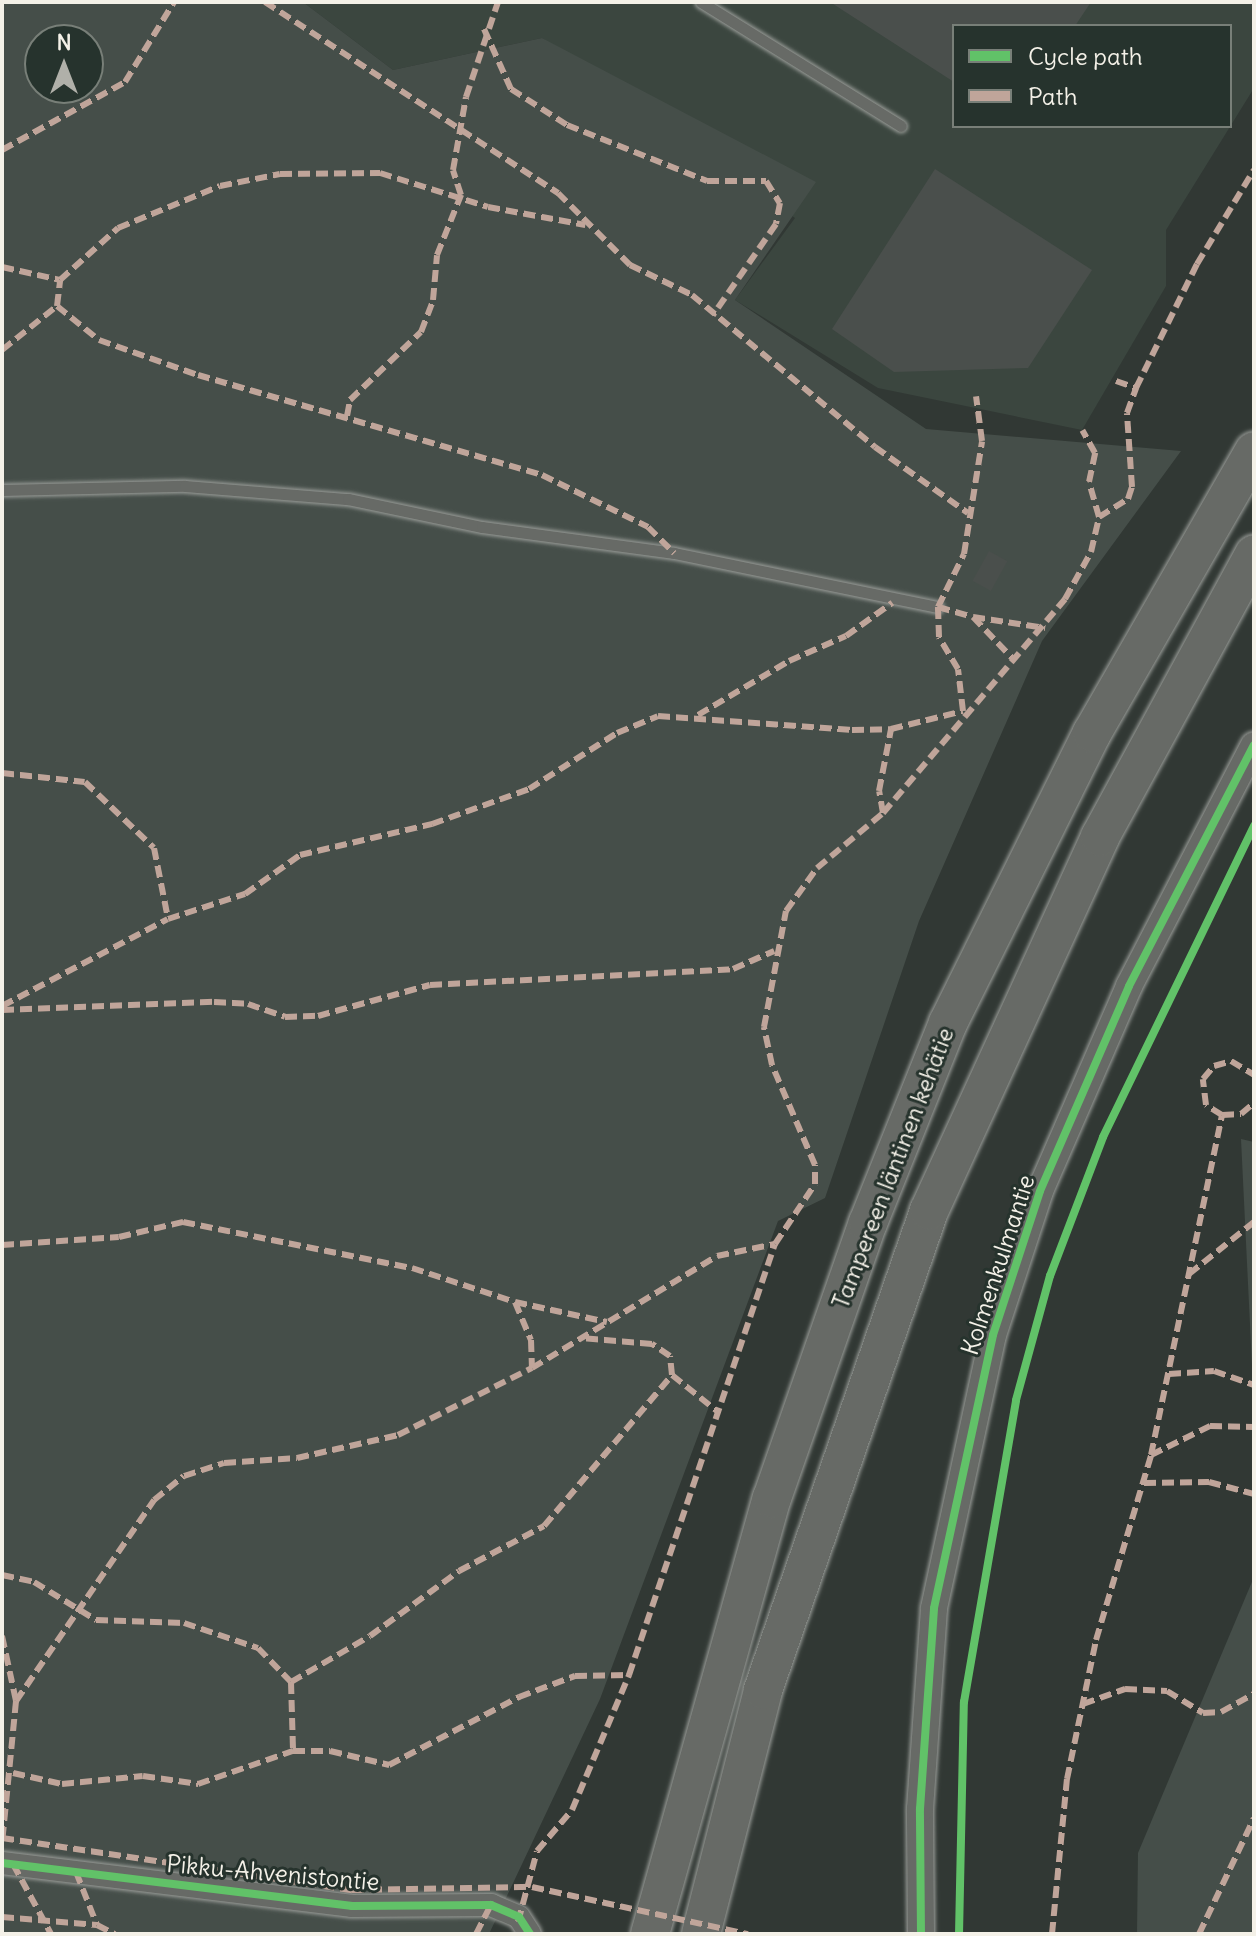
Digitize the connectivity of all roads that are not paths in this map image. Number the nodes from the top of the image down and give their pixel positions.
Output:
1 (701, 2) edge
2 (901, 126) dead end
3 (1254, 451) edge
4 (2, 490) edge
5 (1254, 554) edge
6 (938, 607) dead end
7 (1254, 745) edge
8 (2, 1863) edge
9 (530, 1934) edge
10 (650, 1934) edge
11 (701, 1934) edge
12 (921, 1934) edge

1 - 2 lane
3 - 10 highway, Tampereen läntinen kehätie
4 - 6 lane
5 - 11 highway, Tampereen läntinen kehätie
7 - 12 street, Kolmenkulmantie
8 - 9 street, Pikku-Ahvenistontie

